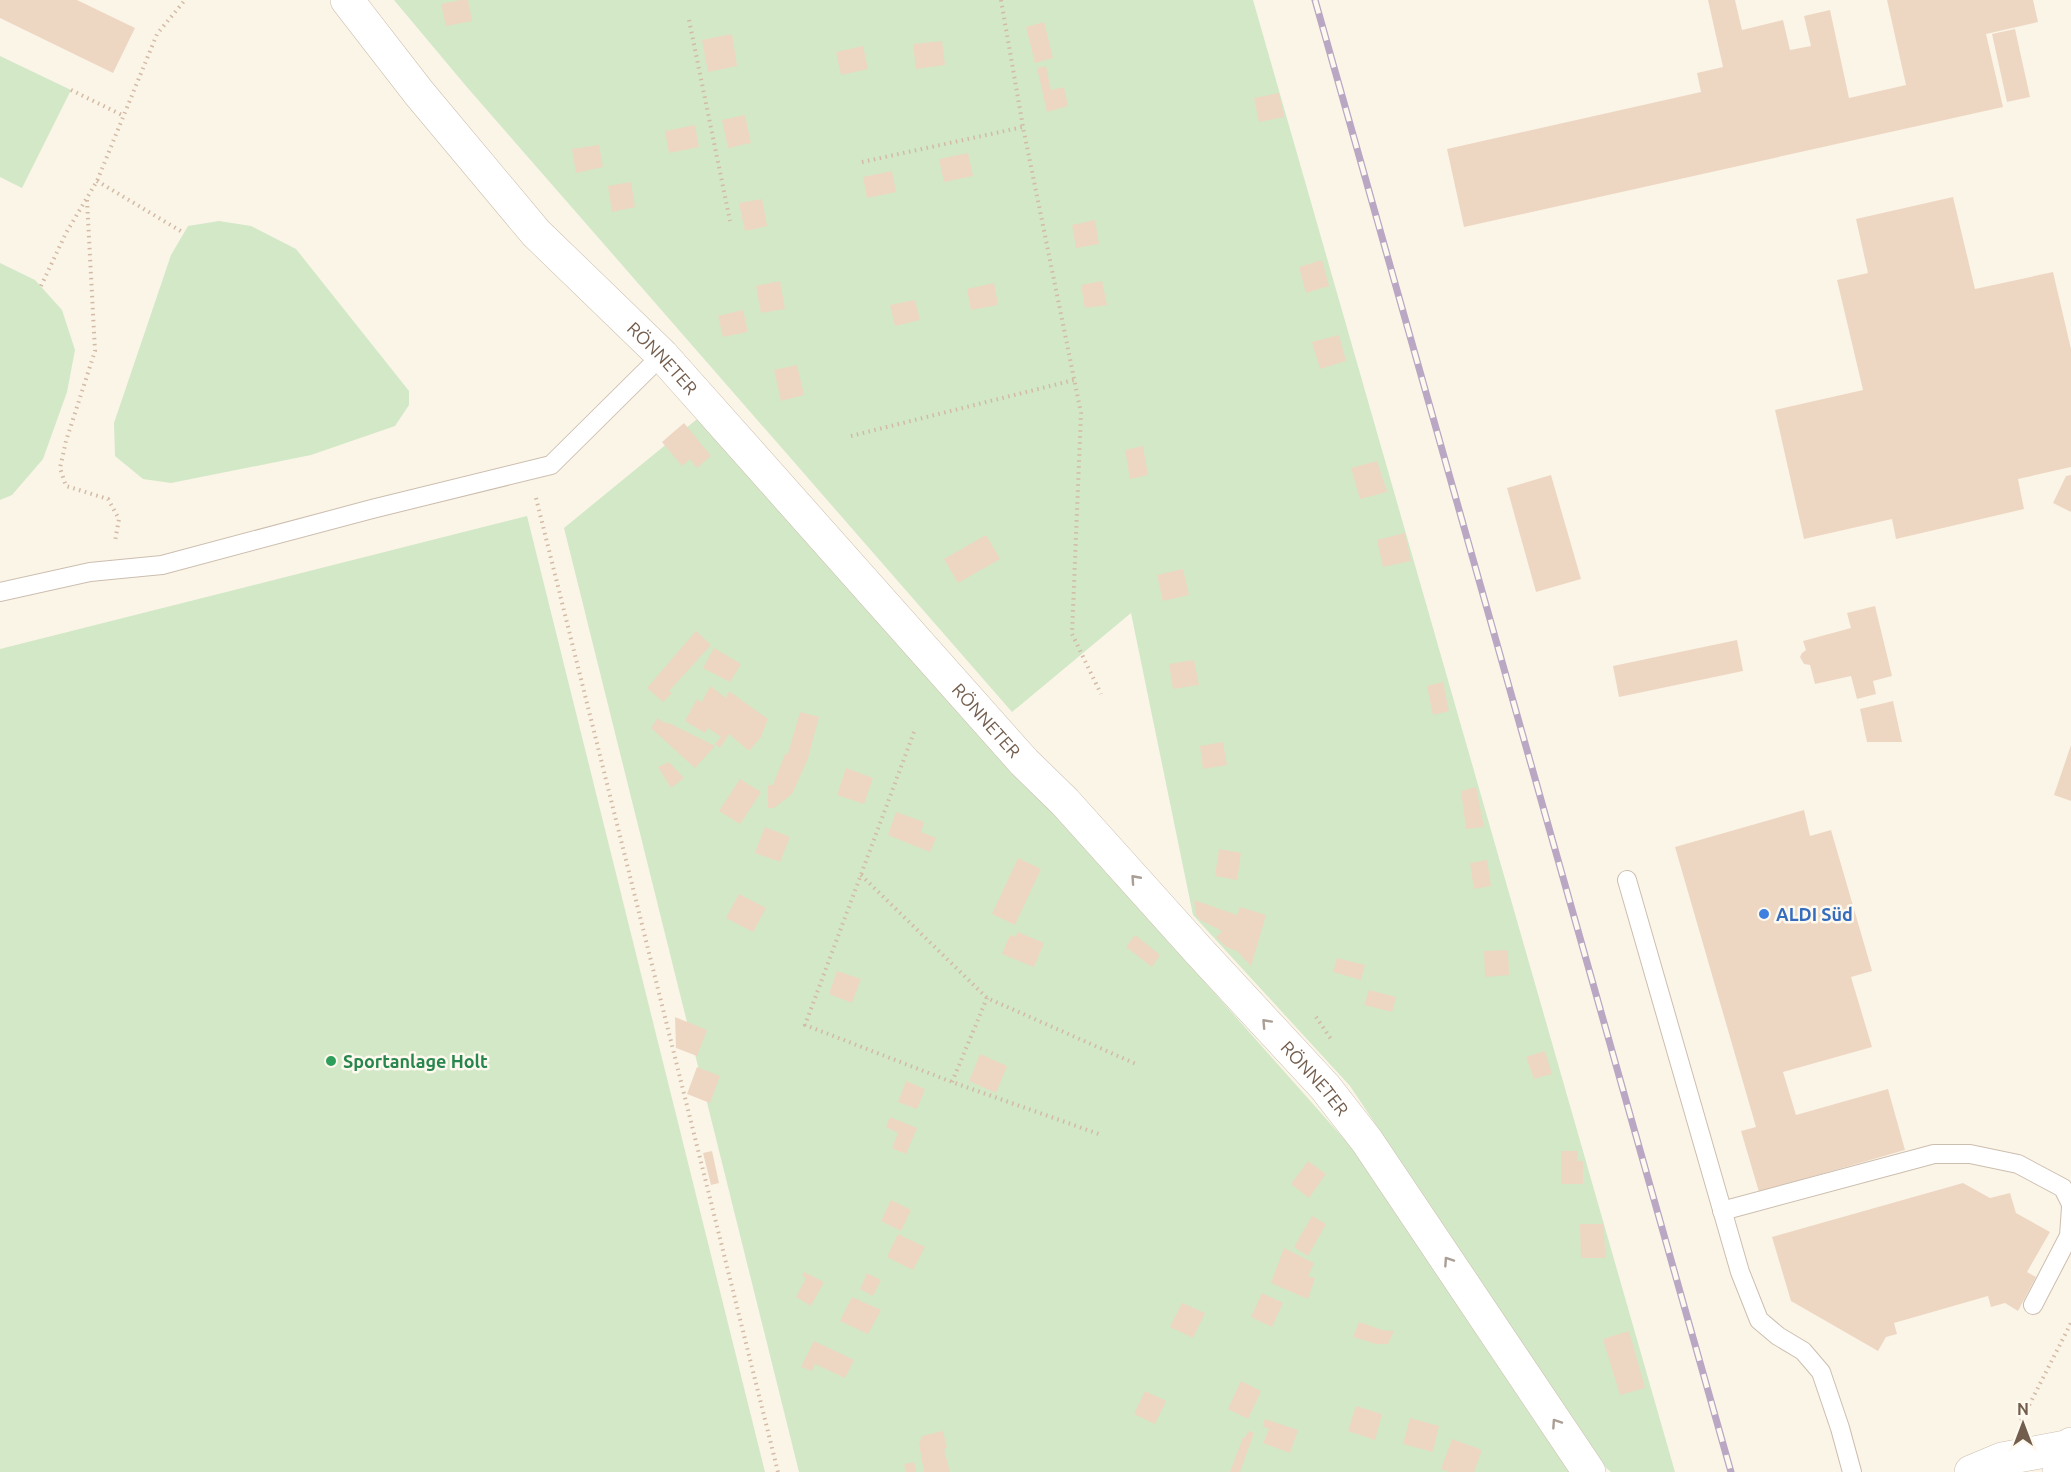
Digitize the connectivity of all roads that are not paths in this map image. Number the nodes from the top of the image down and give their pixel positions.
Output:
1 (347, 0) edge
2 (662, 355) junction
3 (0, 592) edge
4 (1628, 879) dead end
5 (2071, 1205) edge
6 (1722, 1211) junction
7 (2033, 1305) dead end
8 (2071, 1445) edge
9 (1589, 1472) edge
10 (1851, 1472) edge
11 (1971, 1472) edge
12 (2059, 1472) edge

1 - 2 street, RÖNNETER
2 - 3 lane
9 -> 2 street, RÖNNETER
4 - 6 lane
5 - 6 lane
5 - 7 lane
6 - 10 lane
8 - 11 street
8 - 12 street

